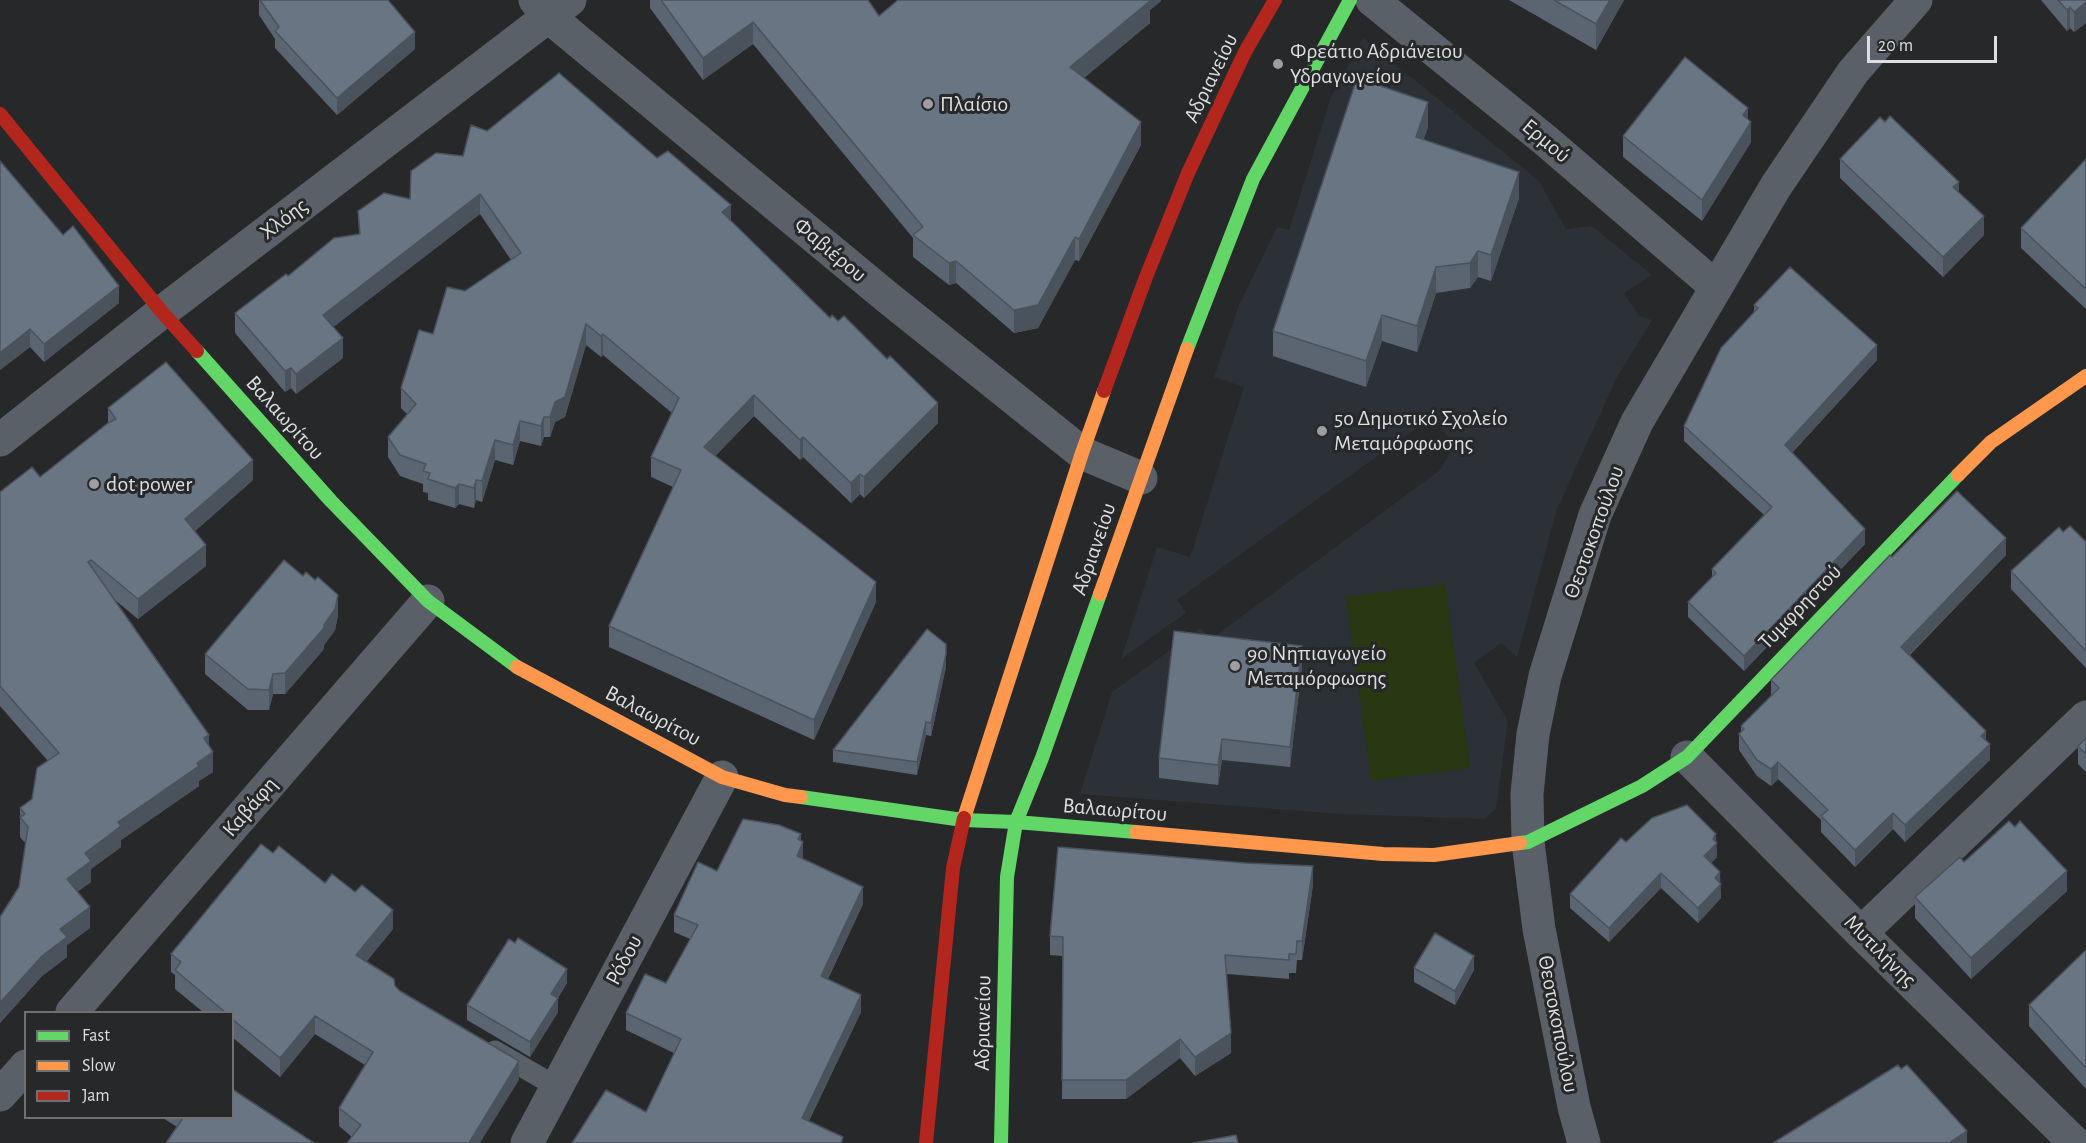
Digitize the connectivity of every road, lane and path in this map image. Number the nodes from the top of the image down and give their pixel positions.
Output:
1 (1275, 0) edge
2 (1350, 0) edge
3 (1372, 0) edge
4 (1916, 0) edge
5 (551, 6) edge
6 (0, 114) edge
7 (1716, 287) junction
8 (162, 312) junction
9 (2086, 376) edge
10 (0, 440) edge
11 (1082, 453) junction
12 (1141, 478) junction
13 (428, 601) junction
14 (2086, 717) edge
15 (1687, 757) junction
16 (722, 777) junction
17 (963, 820) junction
18 (1016, 822) junction
19 (1528, 842) junction
20 (1861, 933) junction
21 (73, 1011) edge
22 (476, 1040) edge
23 (24, 1068) edge
24 (556, 1087) junction
25 (0, 1095) edge
26 (527, 1143) edge
27 (926, 1143) edge
28 (1001, 1143) edge
29 (1584, 1143) edge
30 (2075, 1143) edge

1 - 11 street, Αδριανείου
2 - 12 street, Αδριανείου
3 - 7 street, Ερμού
4 - 7 street, Θεοτοκοπούλου
5 - 8 street, Χλόης
5 - 11 street, Φαβιέρου
6 - 8 street, Βαλαωρίτου
7 - 19 street, Θεοτοκοπούλου
8 - 10 street, Χλόης
8 - 13 street, Βαλαωρίτου
9 - 15 street, Τυμφρηστού
11 - 12 street, Φαβιέρου
11 - 17 street, Αδριανείου
12 - 18 street, Αδριανείου
13 - 16 street, Βαλαωρίτου
13 - 21 street, Καβάφη
14 - 20 street
15 - 19 street, Τυμφρηστού
15 - 20 street, Μυτιλήνης
16 - 17 street, Βαλαωρίτου
16 - 24 street, Ρόδου
17 - 18 street, Βαλαωρίτου
17 - 27 street, Αδριανείου
18 - 19 street, Βαλαωρίτου
18 - 28 street, Αδριανείου
19 - 29 street, Θεοτοκοπούλου
20 - 30 street, Μυτιλήνης
22 - 24 lane
23 - 25 street
24 - 26 street, Ρόδου

